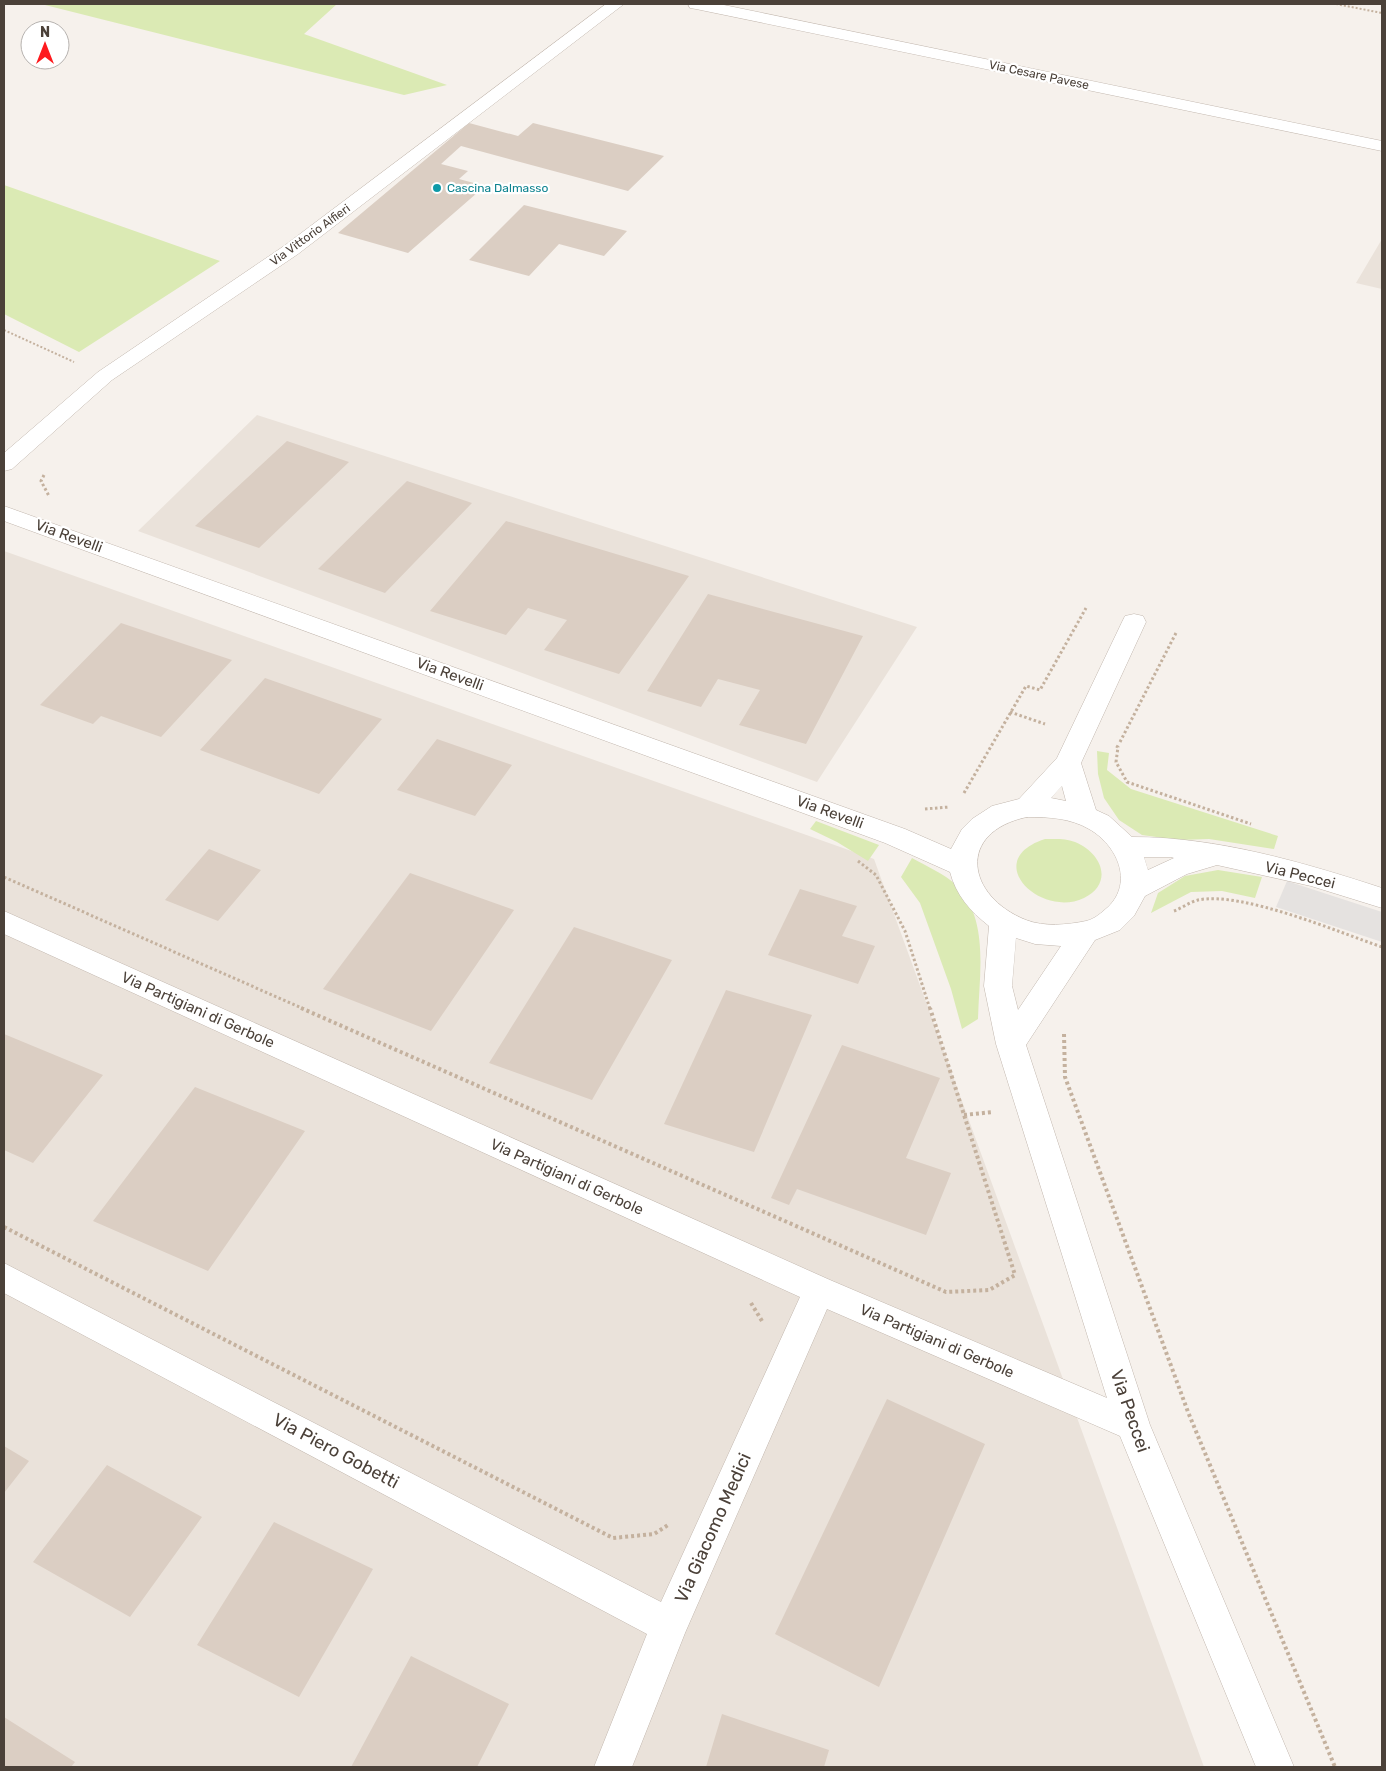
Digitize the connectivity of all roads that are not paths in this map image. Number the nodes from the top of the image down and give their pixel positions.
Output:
1 (616, 4) edge
2 (696, 4) edge
3 (1382, 146) edge
4 (4, 464) edge
5 (4, 512) edge
6 (1134, 622) dead end
7 (1068, 763) junction
8 (1027, 807) junction
9 (1084, 815) junction
10 (896, 836) junction
11 (972, 836) junction
12 (1126, 847) junction
13 (1217, 855) junction
14 (961, 864) junction
15 (1135, 890) junction
16 (1382, 898) edge
17 (1003, 921) junction
18 (4, 922) edge
19 (1085, 933) junction
20 (1011, 1044) junction
21 (4, 1277) edge
22 (819, 1290) junction
23 (1133, 1425) junction
24 (669, 1626) junction
25 (613, 1767) edge
26 (1275, 1767) edge

1 - 4 street, Via Vittorio Alfieri
2 - 3 street, Via Cesare Pavese
5 - 10 street, Via Revelli
6 - 7 street
7 - 8 street
7 - 9 street
8 - 9 street
8 - 11 street
9 - 12 street
10 - 11 street, Via Revelli
10 - 14 street, Via Revelli
11 - 14 street
12 - 13 street, Via Peccei
12 - 15 street
13 - 15 street, Via Peccei
13 - 16 street, Via Peccei
14 - 17 street
15 - 19 street
17 - 19 street
17 - 20 street, Via Peccei
18 - 22 street, Via Partigiani di Gerbole
19 - 20 street
20 - 23 street, Via Peccei
21 - 24 street, Via Piero Gobetti
22 - 23 street, Via Partigiani di Gerbole
22 - 24 street, Via Giacomo Medici
23 - 26 street, Via Peccei
24 - 25 street, Via Giacomo Medici

